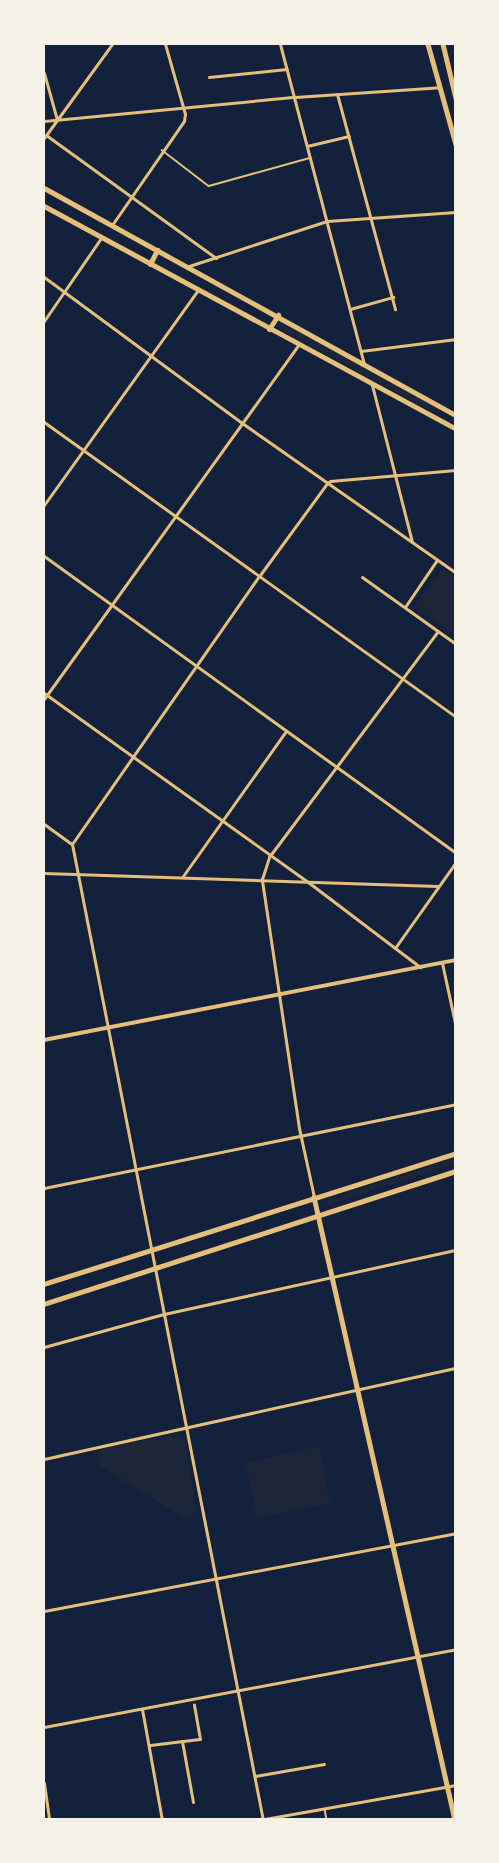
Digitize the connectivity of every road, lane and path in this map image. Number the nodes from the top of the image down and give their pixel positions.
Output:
1 (111, 44) edge
2 (165, 44) edge
3 (280, 44) edge
4 (428, 44) edge
5 (443, 44) edge
6 (287, 69) junction
7 (44, 73) edge
8 (209, 77) dead end
9 (441, 87) junction
10 (337, 94) junction
11 (294, 97) junction
12 (456, 98) edge
13 (183, 108) junction
14 (57, 120) junction
15 (44, 121) edge
16 (349, 136) junction
17 (45, 137) edge
18 (456, 144) edge
19 (307, 146) junction
20 (162, 150) junction
21 (310, 158) junction
22 (44, 188) edge
23 (130, 197) junction
24 (44, 206) edge
25 (456, 212) edge
26 (372, 218) junction
27 (327, 221) junction
28 (112, 225) junction
29 (101, 238) junction
30 (157, 250) junction
31 (216, 258) junction
32 (150, 264) junction
33 (188, 266) junction
34 (44, 277) edge
35 (199, 290) junction
36 (65, 292) junction
37 (393, 297) junction
38 (350, 309) junction
39 (395, 309) dead end
40 (278, 315) junction
41 (44, 321) edge
42 (268, 329) junction
43 (456, 339) edge
44 (298, 345) junction
45 (361, 351) junction
46 (152, 355) junction
47 (364, 365) junction
48 (371, 383) junction
49 (448, 411) junction
50 (456, 415) edge
51 (441, 421) junction
52 (44, 422) edge
53 (242, 423) junction
54 (456, 429) edge
55 (82, 451) junction
56 (456, 470) edge
57 (395, 475) junction
58 (328, 482) junction
59 (44, 505) edge
60 (174, 516) junction
61 (412, 543) junction
62 (44, 556) edge
63 (437, 560) junction
64 (456, 573) edge
65 (260, 574) junction
66 (362, 578) dead end
67 (111, 605) junction
68 (405, 608) junction
69 (438, 631) junction
70 (456, 644) edge
71 (197, 667) junction
72 (403, 679) junction
73 (45, 694) edge
74 (44, 699) edge
75 (456, 717) edge
76 (286, 731) junction
77 (133, 758) junction
78 (337, 767) junction
79 (222, 822) junction
80 (44, 824) edge
81 (72, 844) junction
82 (456, 853) edge
83 (269, 857) junction
84 (456, 862) edge
85 (44, 873) edge
86 (78, 874) junction
87 (182, 877) junction
88 (262, 879) junction
89 (308, 882) junction
90 (438, 886) junction
91 (395, 948) junction
92 (456, 960) edge
93 (442, 963) junction
94 (420, 967) junction
95 (279, 995) junction
96 (108, 1026) junction
97 (456, 1028) edge
98 (44, 1040) edge
99 (456, 1104) edge
100 (301, 1136) junction
101 (456, 1153) edge
102 (135, 1169) junction
103 (456, 1171) edge
104 (44, 1188) edge
105 (314, 1197) junction
106 (318, 1214) junction
107 (151, 1248) junction
108 (456, 1250) edge
109 (155, 1268) junction
110 (332, 1277) junction
111 (44, 1284) edge
112 (44, 1304) edge
113 (164, 1314) junction
114 (44, 1347) edge
115 (456, 1368) edge
116 (358, 1389) junction
117 (187, 1427) junction
118 (44, 1459) edge
119 (456, 1533) edge
120 (393, 1545) junction
121 (217, 1578) junction
122 (44, 1611) edge
123 (456, 1649) edge
124 (418, 1656) junction
125 (238, 1691) junction
126 (194, 1705) dead end
127 (142, 1709) junction
128 (44, 1727) edge
129 (182, 1741) junction
130 (150, 1745) junction
131 (324, 1764) dead end
132 (255, 1776) junction
133 (44, 1783) edge
134 (456, 1785) edge
135 (448, 1786) junction
136 (193, 1802) dead end
137 (325, 1808) junction
138 (261, 1819) edge
139 (49, 1820) edge
140 (162, 1820) edge
141 (327, 1820) edge
142 (455, 1820) edge

1 - 14 street
2 - 13 street
3 - 6 street
4 - 9 main road
5 - 12 main road
6 - 8 street
6 - 11 street
7 - 14 street
9 - 10 street
9 - 18 main road
10 - 11 street
10 - 16 street
11 - 13 street
11 - 19 street
13 - 14 street
13 - 20 street
14 - 15 street
14 - 17 street
16 - 19 street
16 - 26 street
17 - 23 street
19 - 21 street
20 - 21 lane
20 - 23 street
21 - 27 street
22 - 28 main road
23 - 28 street
23 - 31 street
24 - 29 main road
25 - 26 street
26 - 27 street
26 - 37 street
27 - 31 street
27 - 38 street
28 - 30 main road
29 - 32 main road
29 - 36 street
30 - 32 main road
30 - 33 main road
31 - 33 street
32 - 35 main road
33 - 40 main road
34 - 36 street
35 - 42 main road
35 - 46 street
36 - 41 street
36 - 46 street
37 - 38 street
37 - 39 street
38 - 45 street
40 - 42 main road
40 - 47 main road
42 - 44 main road
43 - 45 street
44 - 48 main road
44 - 53 street
45 - 47 street
46 - 53 street
46 - 55 street
47 - 49 main road
48 - 51 main road
48 - 57 street
49 - 50 main road
49 - 51 main road
51 - 54 main road
52 - 55 street
53 - 58 street
53 - 60 street
55 - 59 street
55 - 60 street
56 - 57 street
57 - 58 street
57 - 61 street
58 - 61 street
58 - 65 street
60 - 65 street
60 - 67 street
61 - 63 street
62 - 67 street
63 - 64 street
63 - 68 street
65 - 71 street
65 - 72 street
66 - 68 street
67 - 71 street
67 - 73 street
68 - 69 street
69 - 70 street
69 - 72 street
71 - 76 street
71 - 77 street
72 - 75 street
72 - 78 street
73 - 74 street
73 - 77 street
76 - 78 street
76 - 79 street
77 - 79 street
77 - 81 street
78 - 82 street
78 - 83 street
79 - 83 street
79 - 87 street
80 - 81 street
81 - 86 street
83 - 88 street
83 - 89 street
84 - 90 street
85 - 86 street
86 - 87 street
86 - 96 street
87 - 88 street
88 - 89 street
88 - 95 street
89 - 90 street
89 - 91 street
90 - 91 street
91 - 94 street
92 - 93 street
93 - 94 street
93 - 97 street
94 - 95 street
95 - 96 street
95 - 100 street
96 - 98 street
96 - 102 street
99 - 100 street
100 - 102 street
100 - 105 street
101 - 105 main road
102 - 104 street
102 - 107 street
103 - 106 main road
105 - 106 main road
105 - 107 main road
106 - 109 main road
106 - 110 main road
107 - 109 street
107 - 111 main road
108 - 110 street
109 - 112 main road
109 - 113 street
110 - 113 street
110 - 116 main road
113 - 114 street
113 - 117 street
115 - 116 street
116 - 117 street
116 - 120 main road
117 - 118 street
117 - 121 street
119 - 120 street
120 - 121 street
120 - 124 main road
121 - 122 street
121 - 125 street
123 - 124 street
124 - 125 street
124 - 135 main road
125 - 127 street
125 - 132 street
126 - 129 street
127 - 128 street
127 - 130 street
129 - 130 street
129 - 136 street
130 - 140 street
131 - 132 street
132 - 138 street
133 - 139 street
134 - 135 street
135 - 137 street
135 - 142 main road
137 - 138 street
137 - 141 lane

